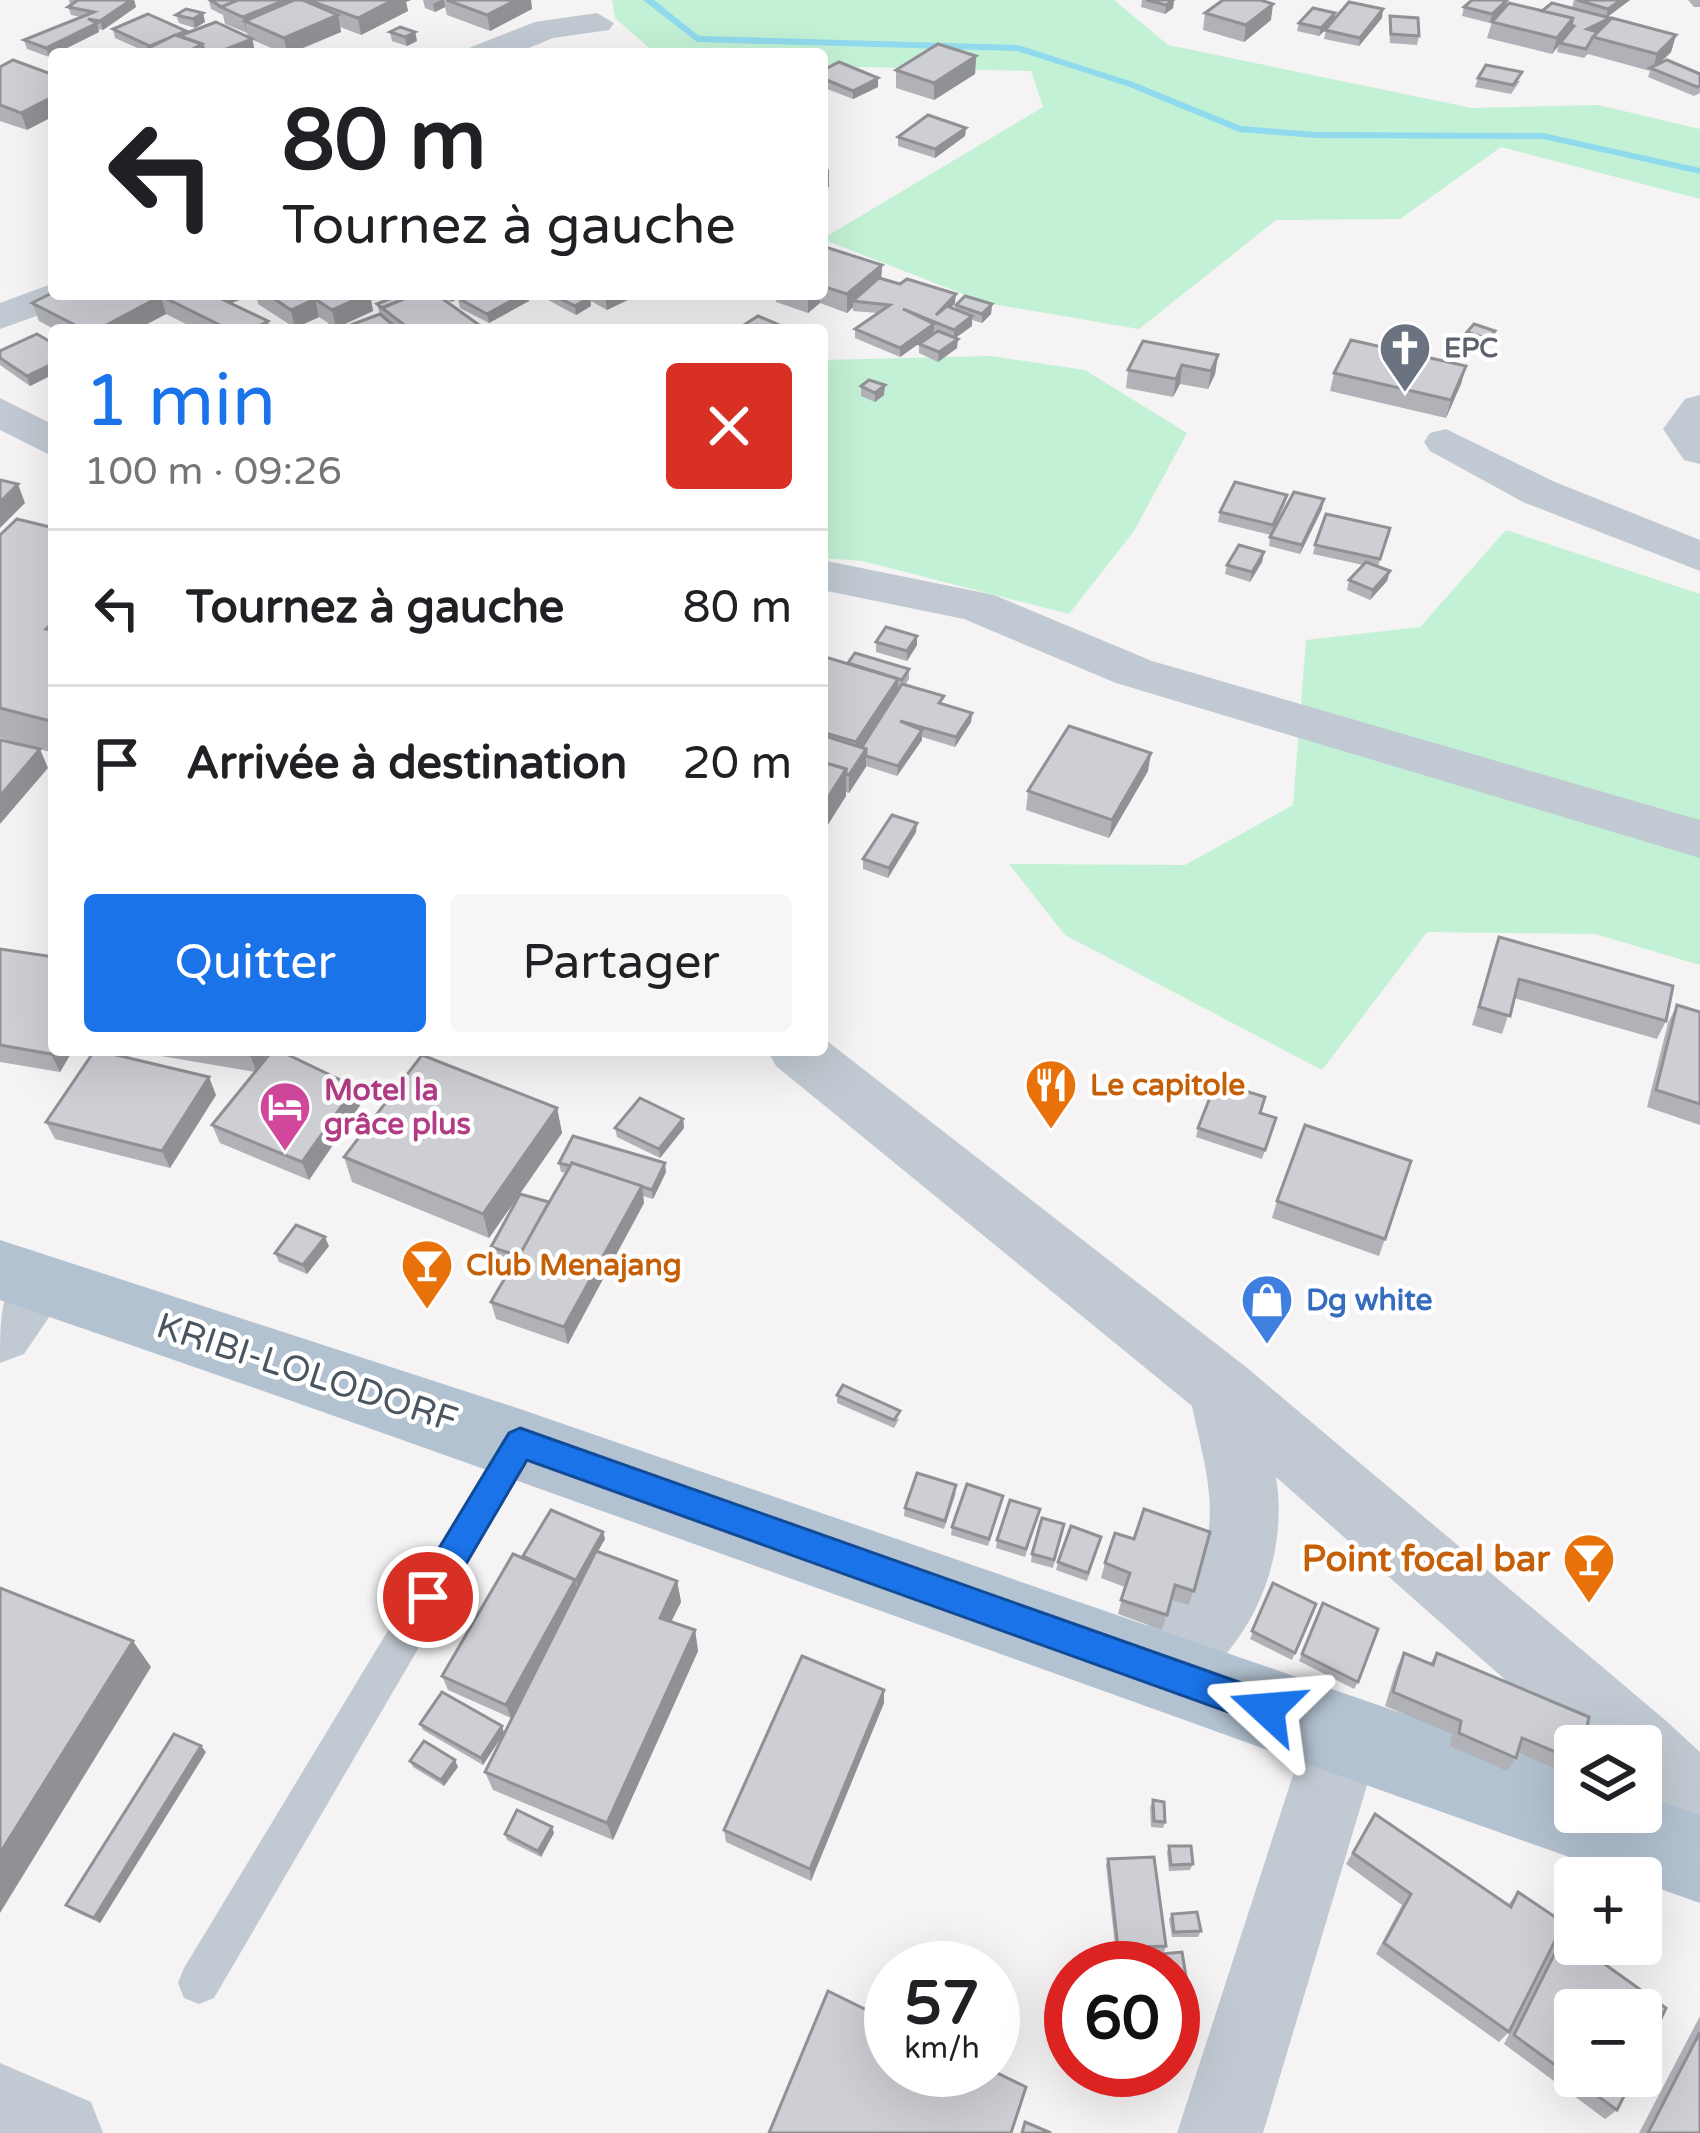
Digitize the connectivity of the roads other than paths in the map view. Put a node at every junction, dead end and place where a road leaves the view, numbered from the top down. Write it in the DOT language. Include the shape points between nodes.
graph roads {
  1 [pos="597,23"];
  2 [pos="498,48"];
  3 [pos="48,298"];
  4 [pos="0,316"];
  5 [pos="1700,408"];
  6 [pos="0,412"];
  7 [pos="48,440"];
  8 [pos="1446,442"];
  9 [pos="1700,451"];
  10 [pos="1700,557"];
  11 [pos="828,576"];
  12 [pos="1700,839"];
  13 [pos="804,1056"];
  14 [pos="12,1296"];
  15 [pos="1222,1388"];
  16 [pos="520,1443"];
  17 [pos="1152,1671"];
  18 [pos="1614,1725"];
  19 [pos="1344,1735"];
  20 [pos="1662,1769"];
  21 [pos="1700,1805"];
  22 [pos="1700,1859"];
  23 [pos="199,1983"];
  24 [pos="0,2105"];
  25 [pos="60,2133"];
  26 [pos="1220,2133"];
  1 -- 2 [label="street" via="547,29"];
  3 -- 4 [label="street"];
  5 -- 9 [label="street" via="1685,429"];
  6 -- 7 [label="street"];
  8 -- 10 [label="street" via="1539,492"];
  11 -- 12 [label="street" via="977,606 1134,672"];
  13 -- 15 [label="street"];
  14 -- 16 [label="main road, KRIBI-LOLODORF"];
  15 -- 17 [label="street" via="1244,1510 1241,1563 1217,1604"];
  15 -- 18 [label="street"];
  16 -- 17 [label="main road, KRIBI-LOLODORF"];
  16 -- 23 [label="lane"];
  17 -- 19 [label="main road, KRIBI-LOLODORF"];
  19 -- 22 [label="main road, KRIBI-LOLODORF"];
  19 -- 26 [label="street"];
  20 -- 21 [label="street"];
  24 -- 25 [label="street"];
}
